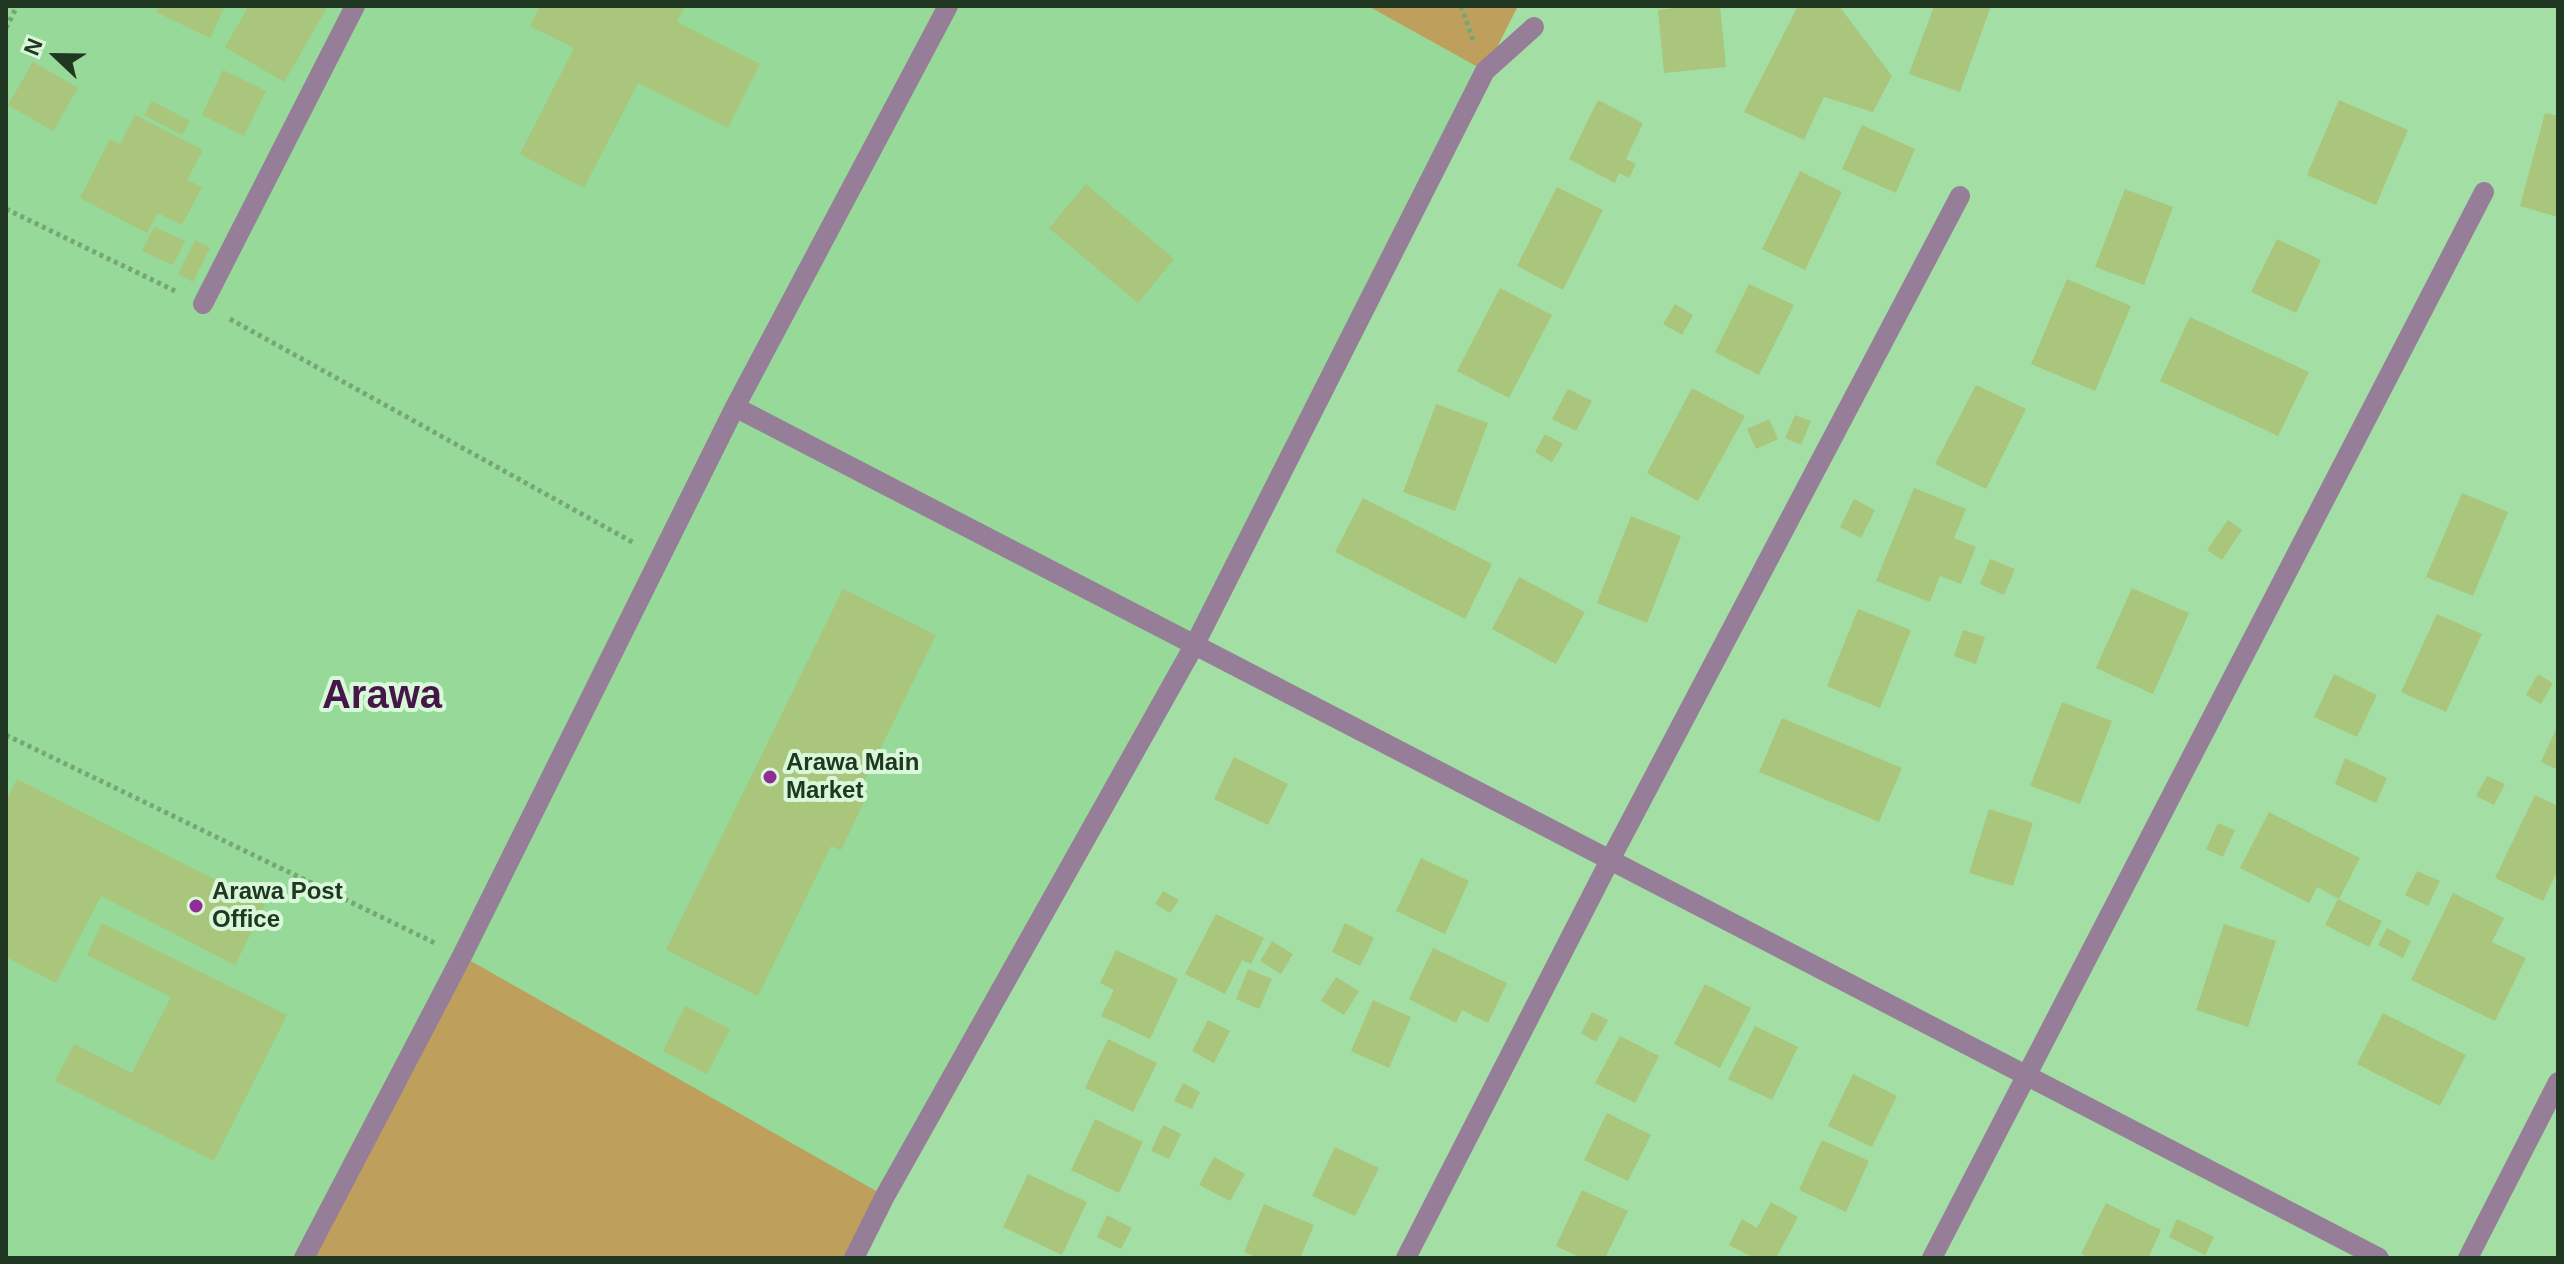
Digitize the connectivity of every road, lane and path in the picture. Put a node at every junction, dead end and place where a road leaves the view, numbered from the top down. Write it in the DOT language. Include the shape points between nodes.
graph roads {
  1 [pos="17,6"];
  2 [pos="355,6"];
  3 [pos="948,6"];
  4 [pos="1534,27"];
  5 [pos="6,28"];
  6 [pos="2484,192"];
  7 [pos="1960,196"];
  8 [pos="6,209"];
  9 [pos="203,304"];
  10 [pos="735,407"];
  11 [pos="659,558"];
  12 [pos="1195,644"];
  13 [pos="6,735"];
  14 [pos="1610,860"];
  15 [pos="462,956"];
  16 [pos="2026,1075"];
  17 [pos="2558,1082"];
  18 [pos="304,1258"];
  19 [pos="854,1258"];
  20 [pos="1406,1258"];
  21 [pos="1932,1258"];
  22 [pos="2379,1258"];
  23 [pos="2468,1258"];
  1 -- 5 [label="path"];
  2 -- 9 [label="street"];
  3 -- 10 [label="street"];
  4 -- 12 [label="street" via="1485,71"];
  6 -- 16 [label="street"];
  7 -- 14 [label="street"];
  8 -- 9 [label="path"];
  9 -- 11 [label="path"];
  10 -- 11 [label="street"];
  10 -- 12 [label="street"];
  11 -- 15 [label="street"];
  12 -- 14 [label="street"];
  12 -- 19 [label="street"];
  13 -- 15 [label="path"];
  14 -- 16 [label="street"];
  14 -- 20 [label="street"];
  15 -- 18 [label="street"];
  16 -- 21 [label="street"];
  16 -- 22 [label="street"];
  17 -- 23 [label="street"];
}
